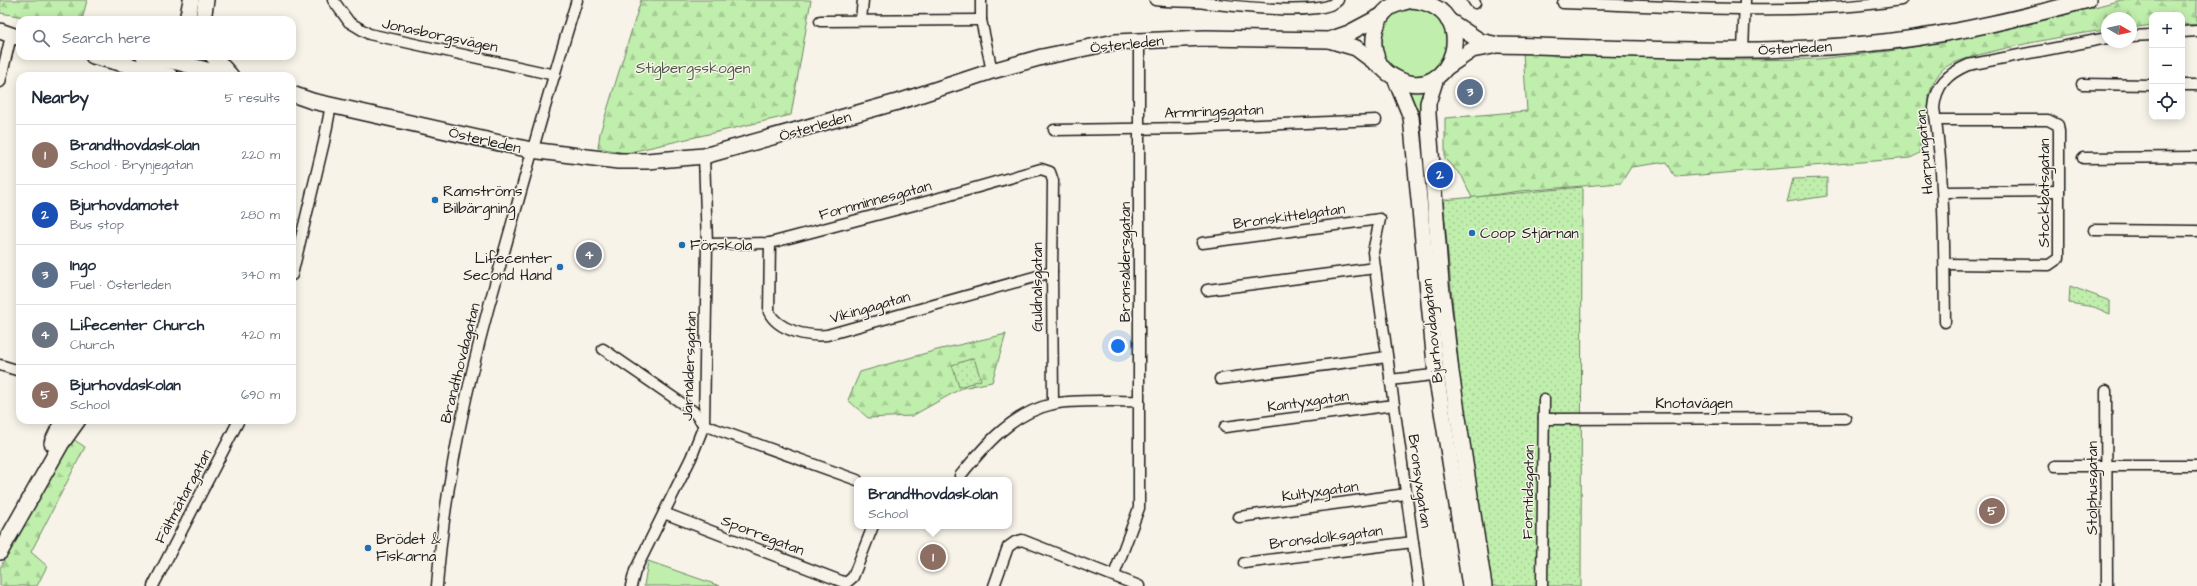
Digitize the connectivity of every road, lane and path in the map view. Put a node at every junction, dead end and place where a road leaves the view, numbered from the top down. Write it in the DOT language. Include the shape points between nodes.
graph roads {
  1 [pos="191,0"];
  2 [pos="206,0"];
  3 [pos="333,0"];
  4 [pos="577,0"];
  5 [pos="863,0"];
  6 [pos="981,0"];
  7 [pos="1155,0"];
  8 [pos="1901,0"];
  9 [pos="2088,0"];
  10 [pos="1335,3"];
  11 [pos="1563,3"];
  12 [pos="1745,4"];
  13 [pos="1388,8"];
  14 [pos="1442,10"];
  15 [pos="188,16"];
  16 [pos="204,16"];
  17 [pos="861,20"];
  18 [pos="981,20"];
  19 [pos="820,21"];
  20 [pos="2197,31"];
  21 [pos="2185,32"];
  22 [pos="2149,34"];
  23 [pos="10,35"];
  24 [pos="2137,35"];
  25 [pos="2101,39"];
  26 [pos="1139,40"];
  27 [pos="1329,40"];
  28 [pos="1498,44"];
  29 [pos="1743,50"];
  30 [pos="108,60"];
  31 [pos="159,60"];
  32 [pos="217,60"];
  33 [pos="177,65"];
  34 [pos="193,66"];
  35 [pos="1380,66"];
  36 [pos="992,71"];
  37 [pos="155,72"];
  38 [pos="214,72"];
  39 [pos="227,72"];
  40 [pos="1440,74"];
  41 [pos="555,75"];
  42 [pos="1395,78"];
  43 [pos="0,82"];
  44 [pos="2082,84"];
  45 [pos="2149,85"];
  46 [pos="2185,85"];
  47 [pos="2197,85"];
  48 [pos="296,97"];
  49 [pos="331,105"];
  50 [pos="1376,120"];
  51 [pos="1936,120"];
  52 [pos="1140,128"];
  53 [pos="1054,130"];
  54 [pos="531,150"];
  55 [pos="704,156"];
  56 [pos="2083,158"];
  57 [pos="2197,158"];
  58 [pos="1048,172"];
  59 [pos="1943,192"];
  60 [pos="2058,192"];
  61 [pos="1380,219"];
  62 [pos="2094,230"];
  63 [pos="2197,231"];
  64 [pos="770,243"];
  65 [pos="1202,243"];
  66 [pos="707,244"];
  67 [pos="296,258"];
  68 [pos="1946,264"];
  69 [pos="1375,268"];
  70 [pos="1052,272"];
  71 [pos="1441,283"];
  72 [pos="1426,284"];
  73 [pos="1207,290"];
  74 [pos="1945,322"];
  75 [pos="603,349"];
  76 [pos="1387,357"];
  77 [pos="0,365"];
  78 [pos="16,370"];
  79 [pos="1451,372"];
  80 [pos="1436,374"];
  81 [pos="1220,379"];
  82 [pos="1390,380"];
  83 [pos="2106,391"];
  84 [pos="1544,399"];
  85 [pos="1139,401"];
  86 [pos="1053,404"];
  87 [pos="1394,405"];
  88 [pos="1845,418"];
  89 [pos="1544,419"];
  90 [pos="61,424"];
  91 [pos="75,424"];
  92 [pos="237,424"];
  93 [pos="704,425"];
  94 [pos="1225,427"];
  95 [pos="2055,466"];
  96 [pos="2106,466"];
  97 [pos="2197,466"];
  98 [pos="960,476"];
  99 [pos="854,479"];
  100 [pos="1406,494"];
  101 [pos="664,513"];
  102 [pos="1239,517"];
  103 [pos="872,529"];
  104 [pos="0,534"];
  105 [pos="1413,542"];
  106 [pos="0,552"];
  107 [pos="1244,563"];
  108 [pos="1114,575"];
  109 [pos="153,586"];
  110 [pos="437,586"];
  111 [pos="631,586"];
  112 [pos="994,586"];
  113 [pos="1139,586"];
  114 [pos="1419,586"];
  115 [pos="1470,586"];
  116 [pos="1484,586"];
  117 [pos="1542,586"];
  118 [pos="2107,586"];
  1 -- 15 [label="main road"];
  2 -- 16 [label="main road"];
  3 -- 41 [label="street, Jonasborgsvägen" via="349,22 369,34"];
  4 -- 41 [label="street, Brandthovdagatan"];
  5 -- 17 [label="street"];
  6 -- 18 [label="street"];
  7 -- 10 [label="street" via="1259,9 1321,8"];
  8 -- 12 [label="street" via="1827,7"];
  9 -- 29 [label="main road, Österleden" via="2016,19 1894,41"];
  11 -- 12 [label="street"];
  12 -- 29 [label="street"];
  13 -- 14 [label="main road" via="1412,0 1422,1"];
  13 -- 27 [label="main road, Österleden" via="1349,33"];
  13 -- 35 [label="main road" via="1374,36"];
  14 -- 28 [label="main road, Österleden" via="1480,41"];
  14 -- 40 [label="main road" via="1455,40 1450,60"];
  17 -- 18 [label="street"];
  17 -- 19 [label="street"];
  18 -- 36 [label="street"];
  20 -- 21 [label="street"];
  22 -- 24 [label="street"];
  23 -- 43 [label="street"];
  25 -- 51 [label="street, Harpungatan" via="1960,68 1940,84 1935,96"];
  26 -- 27 [label="main road, Österleden"];
  26 -- 36 [label="main road, Österleden" via="1115,42 1042,57"];
  26 -- 52 [label="street, Bronsåldersgatan"];
  27 -- 35 [label="main road, Österleden" via="1356,48"];
  28 -- 29 [label="main road, Österleden"];
  28 -- 40 [label="main road, Österleden" via="1472,50"];
  30 -- 37 [label="main road"];
  31 -- 33 [label="main road"];
  32 -- 39 [label="main road"];
  33 -- 34 [label="main road"];
  34 -- 38 [label="main road"];
  35 -- 42 [label="main road"];
  36 -- 55 [label="main road, Österleden" via="901,101"];
  40 -- 42 [label="main road" via="1418,84"];
  40 -- 71 [label="main road, Bjurhovdagatan" via="1428,103 1428,114"];
  41 -- 54 [label="street, Brandthovdagatan"];
  42 -- 72 [label="main road, Bjurhovdagatan" via="1411,117"];
  44 -- 45 [label="street"];
  46 -- 47 [label="street"];
  48 -- 49 [label="main road, Österleden"];
  49 -- 54 [label="main road, Österleden"];
  49 -- 67 [label="street"];
  50 -- 52 [label="street, Armringsgatan"];
  51 -- 59 [label="street, Harpungatan"];
  51 -- 60 [label="street, Stockbåtsgatan" via="2048,120 2058,125"];
  52 -- 53 [label="street, Armringsgatan"];
  52 -- 85 [label="street, Bronsåldersgatan"];
  54 -- 55 [label="main road, Österleden" via="618,161"];
  54 -- 110 [label="street, Brandthovdagatan" via="461,418 441,533"];
  55 -- 66 [label="street, Järnåldersgatan"];
  56 -- 57 [label="street"];
  58 -- 64 [label="street, Fornminnesgatan" via="1041,169 929,202"];
  58 -- 70 [label="street, Guldnålsgatan" via="1053,181"];
  59 -- 60 [label="street"];
  59 -- 68 [label="street, Harpungatan"];
  60 -- 68 [label="street, Stockbåtsgatan" via="2059,258 2054,263 2028,266"];
  61 -- 65 [label="street, Bronskittelgatan"];
  61 -- 69 [label="street, Bronsyxgatan" via="1373,252"];
  62 -- 63 [label="street"];
  64 -- 66 [label="street, Fornminnesgatan"];
  64 -- 70 [label="street, Vikingagatan" via="769,312 772,319 810,335 828,335"];
  66 -- 93 [label="street, Järnåldersgatan"];
  68 -- 74 [label="street, Harpungatan"];
  69 -- 73 [label="street"];
  69 -- 76 [label="street, Bronsyxgatan"];
  70 -- 86 [label="street, Guldnålsgatan"];
  71 -- 72 [label="main road"];
  71 -- 79 [label="main road, Bjurhovdagatan"];
  72 -- 80 [label="main road, Bjurhovdagatan"];
  75 -- 93 [label="street" via="693,411"];
  76 -- 81 [label="street"];
  76 -- 82 [label="street, Bronsyxgatan"];
  77 -- 78 [label="street"];
  79 -- 80 [label="street"];
  79 -- 116 [label="main road, Bjurhovdagatan"];
  80 -- 82 [label="street"];
  80 -- 115 [label="main road, Bjurhovdagatan"];
  82 -- 87 [label="street, Bronsyxgatan"];
  83 -- 96 [label="street, Stolphusgatan"];
  84 -- 89 [label="street, Forntidsgatan"];
  85 -- 86 [label="street"];
  85 -- 108 [label="street, Bronsåldersgatan" via="1139,508"];
  86 -- 98 [label="street" via="1017,419 1002,430 982,448"];
  87 -- 94 [label="street, Kantyxgatan"];
  87 -- 100 [label="street, Bronsyxgatan"];
  88 -- 89 [label="street, Knotavägen"];
  89 -- 117 [label="street, Forntidsgatan"];
  90 -- 104 [label="main road"];
  91 -- 106 [label="main road" via="61,444"];
  92 -- 109 [label="street, Fältmätargatan"];
  93 -- 99 [label="street"];
  93 -- 101 [label="street, Järnåldersgatan"];
  95 -- 96 [label="street"];
  96 -- 97 [label="street"];
  96 -- 118 [label="street, Stolphusgatan"];
  100 -- 102 [label="street, Kultyxgatan"];
  100 -- 105 [label="street, Bronsyxgatan"];
  101 -- 103 [label="street, Sporregatan" via="846,583 853,578"];
  101 -- 111 [label="street, Järnåldersgatan" via="641,559"];
  105 -- 107 [label="street, Bronsdolksgatan"];
  105 -- 114 [label="street, Bronsyxgatan"];
  108 -- 112 [label="street" via="1022,540 1008,547"];
  108 -- 113 [label="street"];
}
